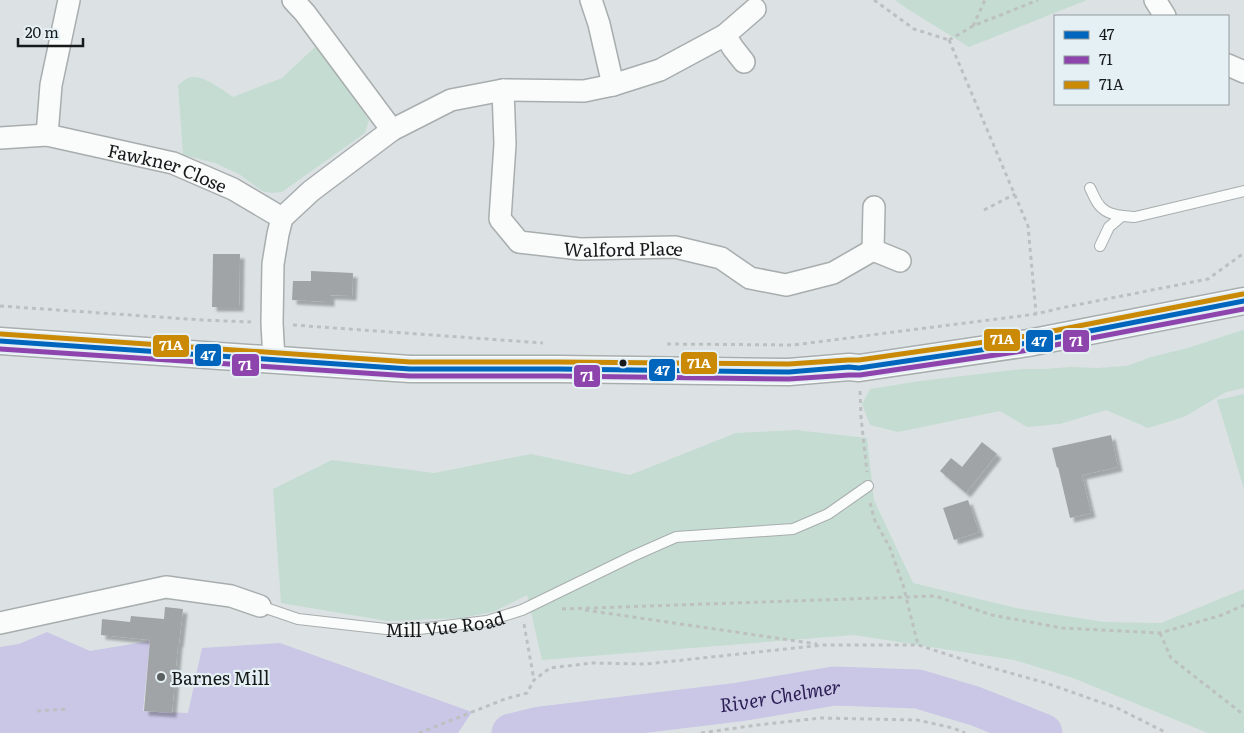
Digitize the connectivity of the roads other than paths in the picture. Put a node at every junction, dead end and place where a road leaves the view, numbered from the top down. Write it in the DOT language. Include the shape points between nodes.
graph roads {
  1 [pos="69,0"];
  2 [pos="592,0"];
  3 [pos="1155,0"];
  4 [pos="300,4"];
  5 [pos="755,9"];
  6 [pos="1164,15"];
  7 [pos="725,35"];
  8 [pos="744,62"];
  9 [pos="1229,65"];
  10 [pos="1244,72"];
  11 [pos="613,85"];
  12 [pos="503,90"];
  13 [pos="392,130"];
  14 [pos="46,135"];
  15 [pos="0,138"];
  16 [pos="1090,188"];
  17 [pos="1244,191"];
  18 [pos="874,207"];
  19 [pos="1122,216"];
  20 [pos="282,218"];
  21 [pos="1100,246"];
  22 [pos="873,250"];
  23 [pos="900,261"];
  24 [pos="1244,301"];
  25 [pos="0,341"];
  26 [pos="274,360"];
  27 [pos="868,486"];
  28 [pos="260,606"];
  29 [pos="0,623"];
  1 -- 14 [label="street" via="51,85"];
  2 -- 11 [label="street"];
  3 -- 6 [label="street"];
  4 -- 13 [label="street"];
  5 -- 7 [label="street"];
  7 -- 8 [label="street"];
  7 -- 11 [label="street" via="660,70"];
  9 -- 10 [label="street"];
  11 -- 12 [label="street" via="584,90"];
  12 -- 13 [label="street" via="451,100"];
  12 -- 22 [label="street, Walford Place" via="506,144 500,219 519,242 580,249 675,247 721,258 750,278 786,284 833,273"];
  13 -- 20 [label="street" via="311,191"];
  14 -- 15 [label="street, Fawkner Close"];
  14 -- 20 [label="street, Fawkner Close" via="173,163 234,189"];
  16 -- 19 [label="lane" via="1099,206 1106,212"];
  17 -- 19 [label="lane" via="1135,217"];
  18 -- 22 [label="street"];
  19 -- 21 [label="lane" via="1110,227"];
  20 -- 26 [label="street" via="273,264"];
  22 -- 23 [label="street"];
  24 -- 26 [label="street" via="1028,343 859,368 789,372 410,369"];
  25 -- 26 [label="street"];
  27 -- 28 [label="lane, Mill Vue Road" via="828,514 793,529 676,537 522,610 487,621 419,629 386,629 298,619"];
  28 -- 29 [label="street, Mill Vue Road" via="231,596 166,587"];
}
